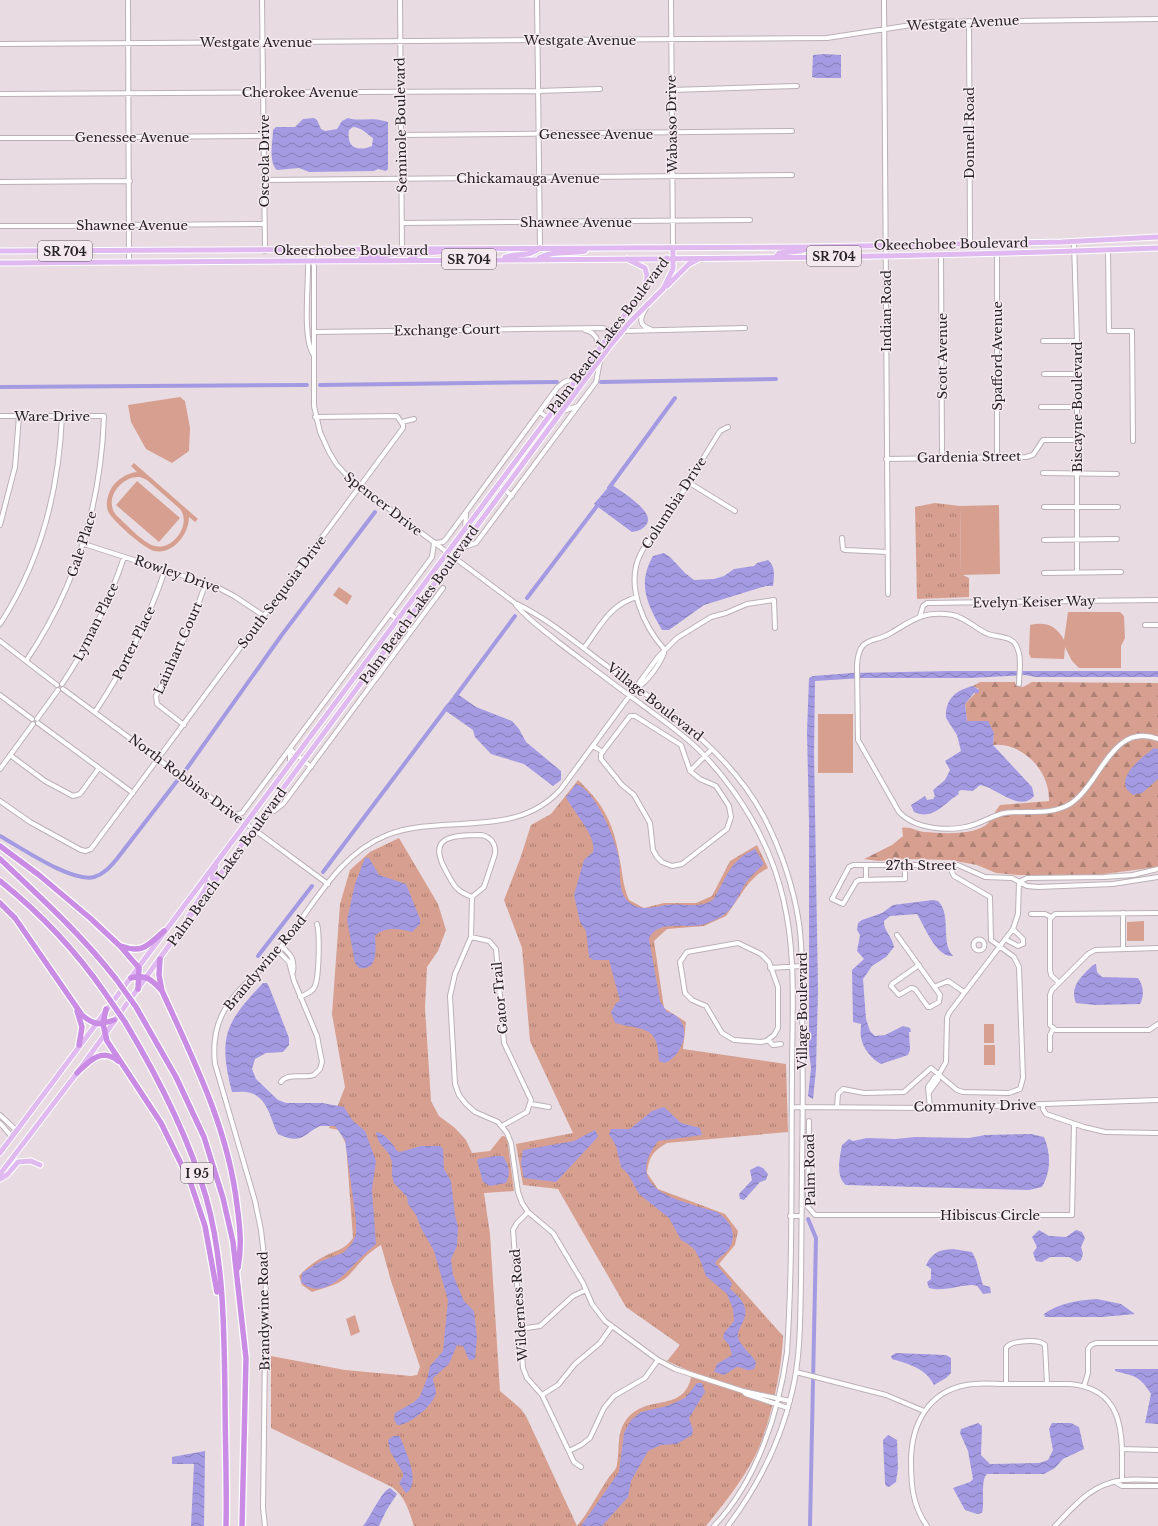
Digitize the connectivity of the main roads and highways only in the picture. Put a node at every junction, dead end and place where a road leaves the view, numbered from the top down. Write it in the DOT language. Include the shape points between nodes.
graph roads {
  1 [pos="1158,237"];
  2 [pos="540,248"];
  3 [pos="594,248"];
  4 [pos="809,248"];
  5 [pos="1158,248"];
  6 [pos="402,249"];
  7 [pos="458,249"];
  8 [pos="673,249"];
  9 [pos="0,251"];
  10 [pos="776,257"];
  11 [pos="624,258"];
  12 [pos="667,258"];
  13 [pos="673,258"];
  14 [pos="701,258"];
  15 [pos="500,259"];
  16 [pos="538,259"];
  17 [pos="352,260"];
  18 [pos="409,260"];
  19 [pos="0,263"];
  20 [pos="645,285"];
  21 [pos="663,289"];
  22 [pos="611,330"];
  23 [pos="610,346"];
  24 [pos="0,846"];
  25 [pos="0,859"];
  26 [pos="218,861"];
  27 [pos="204,879"];
  28 [pos="0,881"];
  29 [pos="215,882"];
  30 [pos="0,903"];
  31 [pos="186,923"];
  32 [pos="164,931"];
  33 [pos="120,946"];
  34 [pos="160,959"];
  35 [pos="139,968"];
  36 [pos="139,976"];
  37 [pos="147,977"];
  38 [pos="132,978"];
  39 [pos="138,989"];
  40 [pos="162,991"];
  41 [pos="75,1007"];
  42 [pos="106,1009"];
  43 [pos="114,1020"];
  44 [pos="94,1024"];
  45 [pos="103,1024"];
  46 [pos="104,1034"];
  47 [pos="79,1045"];
  48 [pos="124,1067"];
  49 [pos="77,1073"];
  50 [pos="0,1153"];
  51 [pos="40,1165"];
  52 [pos="0,1174"];
  53 [pos="0,1179"];
  54 [pos="237,1274"];
  55 [pos="224,1338"];
  56 [pos="226,1526"];
  57 [pos="242,1526"];
  1 -- 4 [label="main road, Okeechobee Boulevard / SR 704" via="1074,242"];
  2 -- 3 [label="main road, Okeechobee Boulevard / SR 704"];
  2 -- 7 [label="main road, Okeechobee Boulevard / SR 704"];
  2 -- 15 [label="main road" via="533,254 514,254"];
  3 -- 8 [label="main road, Okeechobee Boulevard / SR 704"];
  3 -- 16 [label="main road" via="575,253 548,253"];
  4 -- 8 [label="main road, Okeechobee Boulevard / SR 704"];
  4 -- 10 [label="main road" via="779,253"];
  5 -- 10 [label="main road, Okeechobee Boulevard / SR 704" via="997,254"];
  6 -- 7 [label="main road, Okeechobee Boulevard / SR 704"];
  6 -- 9 [label="main road, Okeechobee Boulevard / SR 704"];
  6 -- 17 [label="main road" via="395,255 370,255"];
  7 -- 18 [label="main road" via="435,254 418,254"];
  8 -- 12 [label="main road, Palm Beach Lakes Boulevard"];
  8 -- 13 [label="main road, Palm Beach Lakes Boulevard"];
  10 -- 14 [label="main road, Okeechobee Boulevard / SR 704"];
  11 -- 12 [label="main road, Okeechobee Boulevard / SR 704"];
  11 -- 16 [label="main road, Okeechobee Boulevard / SR 704"];
  11 -- 20 [label="main road" via="645,268"];
  12 -- 13 [label="main road, Okeechobee Boulevard / SR 704"];
  12 -- 20 [label="main road, Palm Beach Lakes Boulevard"];
  13 -- 14 [label="main road, Okeechobee Boulevard / SR 704"];
  13 -- 21 [label="main road, Palm Beach Lakes Boulevard" via="672,273"];
  14 -- 21 [label="main road" via="689,264"];
  15 -- 16 [label="main road, Okeechobee Boulevard / SR 704"];
  15 -- 18 [label="main road, Okeechobee Boulevard / SR 704"];
  17 -- 18 [label="main road, Okeechobee Boulevard / SR 704"];
  17 -- 19 [label="main road, Okeechobee Boulevard / SR 704"];
  20 -- 22 [label="main road, Palm Beach Lakes Boulevard"];
  21 -- 23 [label="main road, Palm Beach Lakes Boulevard"];
  22 -- 23 [label="main road"];
  22 -- 26 [label="main road, Palm Beach Lakes Boulevard"];
  23 -- 29 [label="main road, Palm Beach Lakes Boulevard"];
  24 -- 33 [label="highway" via="74,904"];
  25 -- 54 [label="highway, I 95, bridge" via="51,906 98,956 136,1007 170,1064 204,1137 223,1198"];
  26 -- 27 [label="main road, Palm Beach Lakes Boulevard"];
  26 -- 29 [label="main road" via="212,878"];
  27 -- 31 [label="main road" via="208,883 206,888"];
  27 -- 32 [label="main road, Palm Beach Lakes Boulevard"];
  28 -- 55 [label="highway, I 95, bridge" via="59,936 90,971 151,1066 174,1113 206,1198 218,1260"];
  29 -- 31 [label="main road, Palm Beach Lakes Boulevard"];
  30 -- 41 [label="highway" via="15,918"];
  31 -- 34 [label="main road, Palm Beach Lakes Boulevard"];
  32 -- 33 [label="highway" via="141,950"];
  32 -- 35 [label="main road, Palm Beach Lakes Boulevard"];
  33 -- 35 [label="highway"];
  34 -- 37 [label="main road, Palm Beach Lakes Boulevard"];
  34 -- 40 [label="highway"];
  35 -- 36 [label="highway"];
  35 -- 38 [label="main road, Palm Beach Lakes Boulevard"];
  36 -- 37 [label="highway"];
  36 -- 38 [label="highway"];
  36 -- 39 [label="highway"];
  37 -- 39 [label="main road, Palm Beach Lakes Boulevard"];
  37 -- 40 [label="highway"];
  38 -- 42 [label="main road, Palm Beach Lakes Boulevard"];
  39 -- 43 [label="main road, Palm Beach Lakes Boulevard"];
  40 -- 54 [label="highway" via="211,1102 229,1156 234,1176 241,1239"];
  41 -- 44 [label="highway"];
  41 -- 47 [label="highway" via="82,1028"];
  42 -- 44 [label="main road, Palm Beach Lakes Boulevard"];
  42 -- 45 [label="highway"];
  43 -- 45 [label="highway"];
  43 -- 46 [label="main road, Palm Beach Lakes Boulevard"];
  44 -- 45 [label="highway"];
  44 -- 47 [label="main road, Palm Beach Lakes Boulevard"];
  45 -- 46 [label="highway"];
  46 -- 48 [label="highway"];
  46 -- 49 [label="main road, Palm Beach Lakes Boulevard"];
  47 -- 50 [label="main road, Palm Beach Lakes Boulevard"];
  48 -- 49 [label="highway" via="111,1056 102,1054 90,1060"];
  48 -- 55 [label="highway" via="162,1123 191,1184 205,1226"];
  49 -- 52 [label="main road, Palm Beach Lakes Boulevard"];
  51 -- 53 [label="main road" via="31,1161 18,1162"];
  54 -- 57 [label="highway, I 95" via="246,1358"];
  55 -- 56 [label="highway, I 95"];
}
